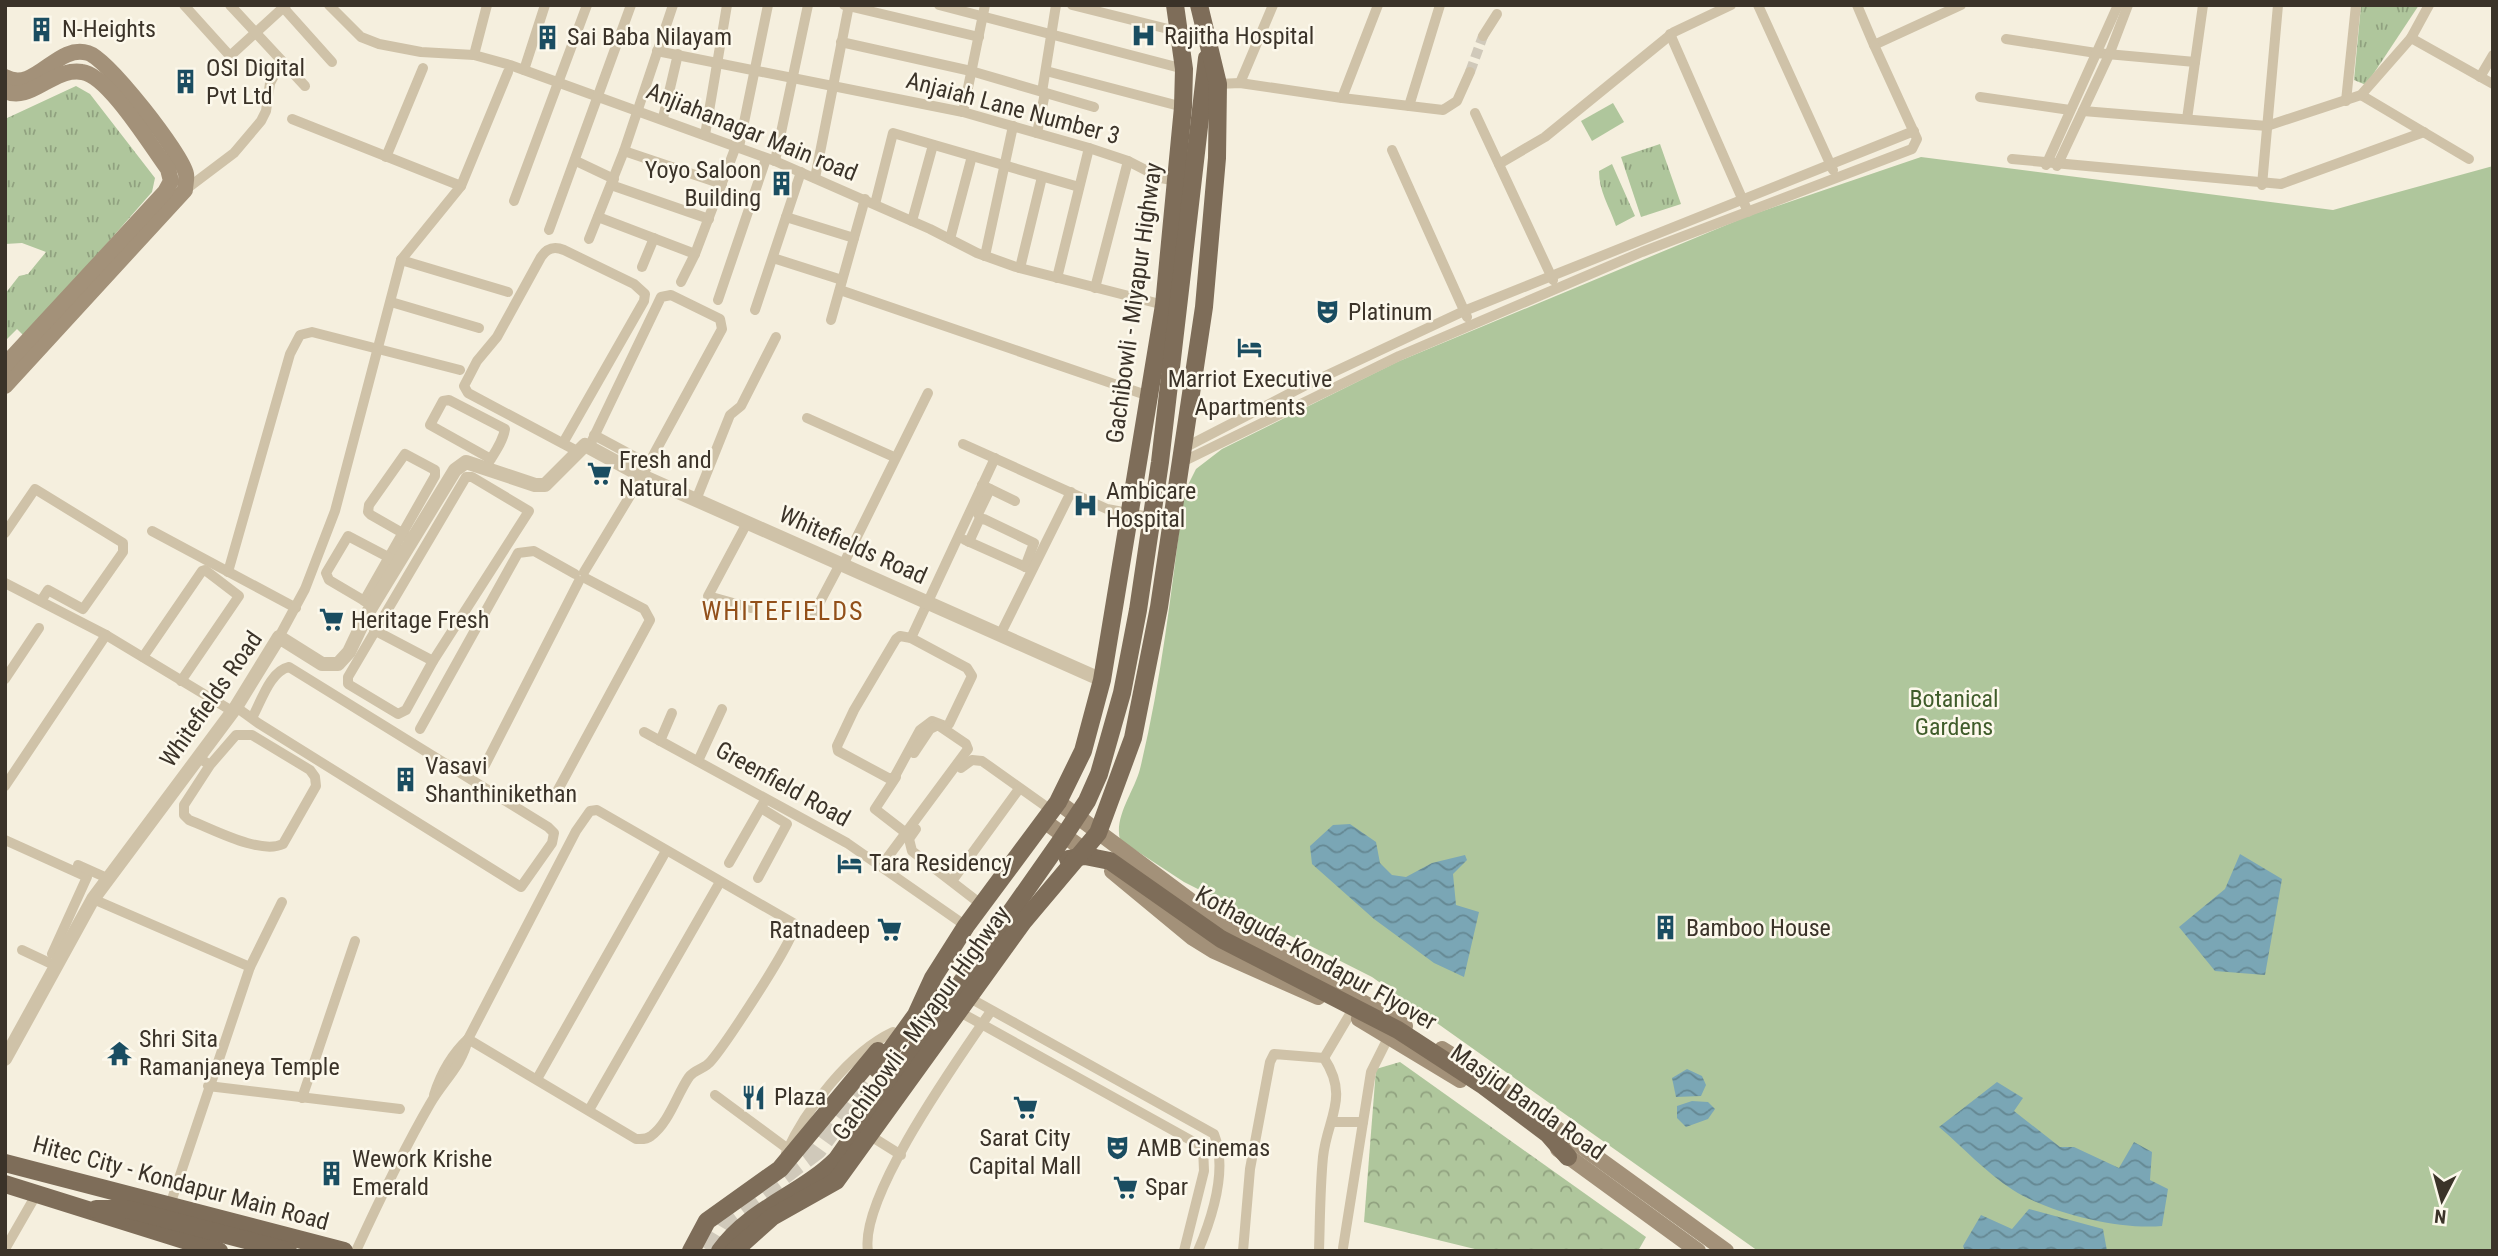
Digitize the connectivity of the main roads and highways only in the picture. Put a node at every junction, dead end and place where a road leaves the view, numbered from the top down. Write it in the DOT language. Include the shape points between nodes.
graph roads {
  1 [pos="1175,5"];
  2 [pos="1199,5"];
  3 [pos="5,77"];
  4 [pos="1211,85"];
  5 [pos="5,91"];
  6 [pos="73,302"];
  7 [pos="5,365"];
  8 [pos="5,386"];
  9 [pos="1051,811"];
  10 [pos="1098,833"];
  11 [pos="1083,848"];
  12 [pos="978,956"];
  13 [pos="916,1015"];
  14 [pos="877,1069"];
  15 [pos="1568,1157"];
  16 [pos="5,1163"];
  17 [pos="5,1184"];
  18 [pos="78,1209"];
  19 [pos="202,1249"];
  20 [pos="288,1251"];
  21 [pos="344,1251"];
  22 [pos="691,1251"];
  23 [pos="720,1251"];
  24 [pos="734,1251"];
  25 [pos="1698,1251"];
  26 [pos="1726,1251"];
  1 -- 9 [label="main road, Gachibowli - Miyapur Highway" via="1184,69 1183,107 1164,304 1102,680 1083,751"];
  2 -- 4 [label="main road, Gachibowli - Miyapur Highway"];
  3 -- 6 [label="main road" via="25,80 67,54 87,52 107,64 174,150 186,175 185,190"];
  4 -- 10 [label="main road, Gachibowli - Miyapur Highway" via="1217,158 1204,307 1133,738"];
  4 -- 12 [label="main road, Kothaguda-Kondapur Flyover" via="1160,462 1122,693 1087,801"];
  5 -- 6 [label="main road" via="13,95 67,71 85,72 103,83 168,169 171,181 165,192"];
  6 -- 7 [label="main road"];
  6 -- 8 [label="main road"];
  9 -- 10 [label="main road, Masjid Banda Road"];
  9 -- 11 [label="main road, Masjid Banda Road"];
  9 -- 13 [label="main road, Gachibowli - Miyapur Highway" via="966,926"];
  10 -- 11 [label="main road, Gachibowli - Miyapur Highway"];
  10 -- 26 [label="main road, Masjid Banda Road" via="1219,922 1388,1015 1476,1070"];
  11 -- 15 [label="main road, Masjid Banda Road" via="1214,951 1389,1036 1474,1089"];
  11 -- 24 [label="main road, Gachibowli - Miyapur Highway" via="836,1181 772,1217"];
  12 -- 15 [label="main road, Kothaguda-Kondapur Flyover" via="1059,864 1085,856 1110,861 1221,939 1446,1059 1548,1134"];
  12 -- 23 [label="main road, Kothaguda-Kondapur Flyover" via="837,1159 802,1188 746,1222"];
  13 -- 14 [label="main road, Gachibowli - Miyapur Highway"];
  13 -- 22 [label="main road" via="904,1017 780,1169 707,1221"];
  15 -- 25 [label="main road, Masjid Banda Road"];
  16 -- 21 [label="main road, Hitec City - Kondapur Main Road"];
  17 -- 18 [label="main road, Hitec City - Kondapur Main Road"];
  18 -- 19 [label="main road, Hitec City - Kondapur Main Road"];
  18 -- 20 [label="main road" via="127,1209"];
}
